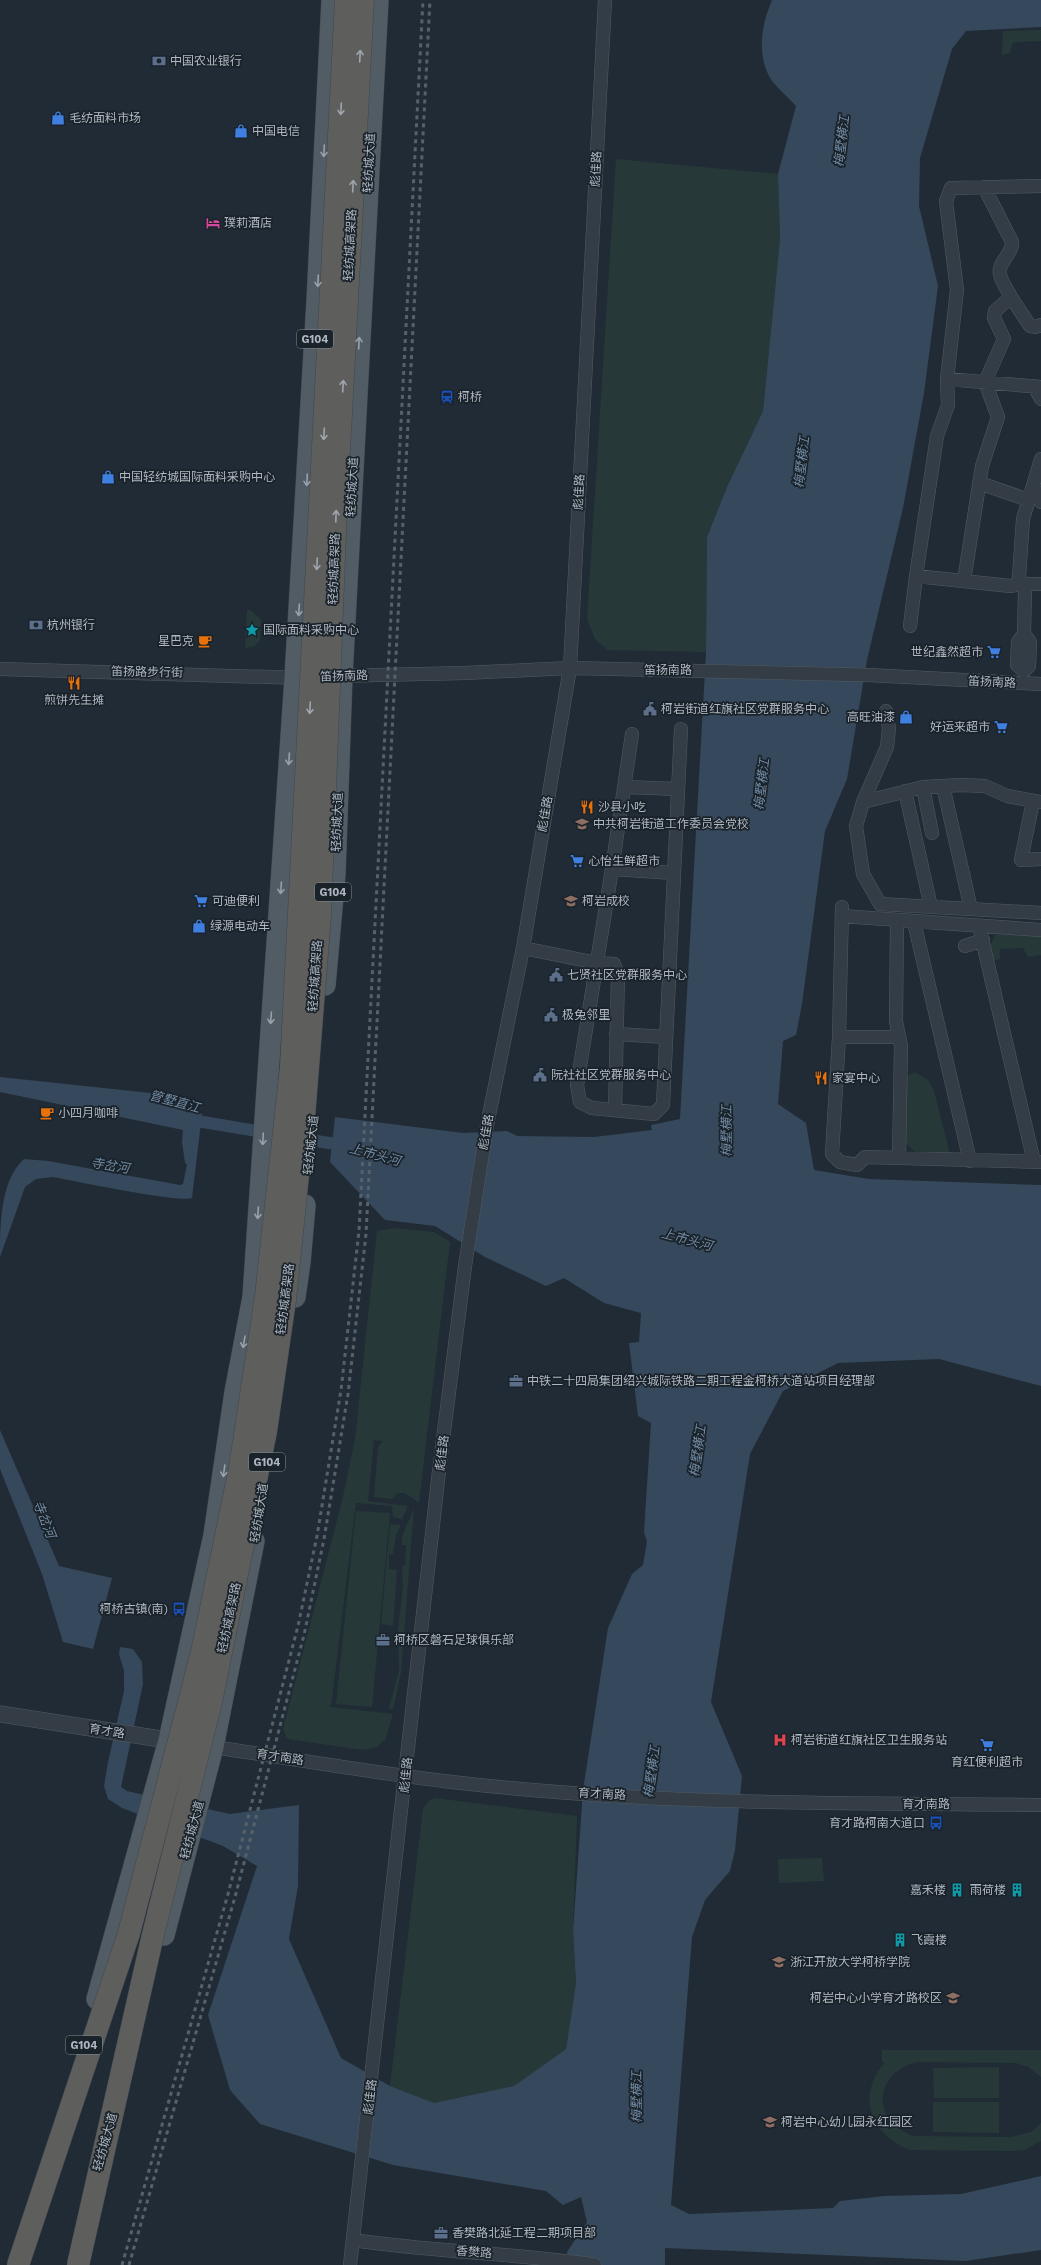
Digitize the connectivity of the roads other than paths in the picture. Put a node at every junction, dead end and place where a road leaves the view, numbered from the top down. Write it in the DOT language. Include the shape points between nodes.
graph roads {
  1 [pos="332,0"];
  2 [pos="346,0"];
  3 [pos="363,0"];
  4 [pos="378,0"];
  5 [pos="606,0"];
  6 [pos="1041,186"];
  7 [pos="984,188"];
  8 [pos="1011,297"];
  9 [pos="1041,324"];
  10 [pos="948,379"];
  11 [pos="985,382"];
  12 [pos="1038,386"];
  13 [pos="1041,400"];
  14 [pos="1041,459"];
  15 [pos="979,483"];
  16 [pos="1035,501"];
  17 [pos="916,576"];
  18 [pos="964,581"];
  19 [pos="1022,584"];
  20 [pos="1041,584"];
  21 [pos="910,626"];
  22 [pos="570,668"];
  23 [pos="0,669"];
  24 [pos="342,676"];
  25 [pos="1024,677"];
  26 [pos="295,678"];
  27 [pos="1041,684"];
  28 [pos="886,711"];
  29 [pos="681,729"];
  30 [pos="632,734"];
  31 [pos="943,786"];
  32 [pos="624,787"];
  33 [pos="923,787"];
  34 [pos="678,789"];
  35 [pos="905,791"];
  36 [pos="1037,801"];
  37 [pos="863,802"];
  38 [pos="932,833"];
  39 [pos="1041,860"];
  40 [pos="612,869"];
  41 [pos="674,873"];
  42 [pos="931,907"];
  43 [pos="971,909"];
  44 [pos="1041,913"];
  45 [pos="898,921"];
  46 [pos="914,922"];
  47 [pos="979,926"];
  48 [pos="1041,930"];
  49 [pos="983,940"];
  50 [pos="965,946"];
  51 [pos="523,948"];
  52 [pos="597,963"];
  53 [pos="616,1034"];
  54 [pos="666,1036"];
  55 [pos="839,1037"];
  56 [pos="899,1037"];
  57 [pos="615,1110"];
  58 [pos="900,1158"];
  59 [pos="970,1161"];
  60 [pos="1037,1162"];
  61 [pos="0,1714"];
  62 [pos="169,1740"];
  63 [pos="213,1747"];
  64 [pos="406,1776"];
  65 [pos="1041,1804"];
  66 [pos="353,2240"];
  67 [pos="18,2265"];
  68 [pos="27,2265"];
  69 [pos="70,2265"];
  70 [pos="78,2265"];
  71 [pos="350,2265"];
  72 [pos="595,2265"];
  1 -- 26 [label="main road, G104, one-way"];
  2 -- 67 [label="highway, 轻纺城高架路, one-way, bridge" via="291,1068 267,1288 240,1468 202,1652 128,1933"];
  70 -- 3 [label="highway, 轻纺城高架路, one-way, bridge" via="152,1939 209,1709 237,1579 266,1431 285,1300 304,1117 320,915 336,507"];
  24 -- 4 [label="main road, 轻纺城大道 / G104, one-way"];
  5 -- 22 [label="street, 彪佳路"];
  6 -- 7 [label="street"];
  7 -- 8 [label="street" via="1012,242 1012,249 999,274"];
  7 -- 10 [label="street" via="951,188 946,201 957,290"];
  8 -- 9 [label="street" via="1030,326"];
  8 -- 11 [label="street" via="995,311 994,318 1004,339"];
  10 -- 11 [label="street"];
  10 -- 17 [label="street" via="948,405 937,436"];
  11 -- 12 [label="street"];
  11 -- 15 [label="street" via="998,417"];
  12 -- 13 [label="street"];
  14 -- 16 [label="street" via="1033,486"];
  15 -- 16 [label="street"];
  15 -- 18 [label="street"];
  16 -- 19 [label="street" via="1023,519 1019,577"];
  17 -- 18 [label="street"];
  17 -- 21 [label="street"];
  18 -- 19 [label="street" via="1010,586"];
  19 -- 20 [label="street"];
  19 -- 25 [label="street" via="1025,590 1024,634 1030,642 1029,666"];
  22 -- 24 [label="street, 笛扬南路"];
  22 -- 25 [label="street, 笛扬南路"];
  22 -- 51 [label="street, 彪佳路"];
  23 -- 26 [label="street, 笛扬路步行街"];
  24 -- 26 [label="street, 笛扬南路"];
  24 -- 63 [label="main road, 轻纺城大道 / G104" via="335,874 300,1262 252,1556"];
  25 -- 27 [label="street, 笛扬南路"];
  26 -- 62 [label="main road, G104, one-way" via="253,1296 235,1392 214,1535"];
  28 -- 37 [label="street" via="889,728 887,747"];
  29 -- 34 [label="street"];
  30 -- 32 [label="street"];
  31 -- 33 [label="street"];
  31 -- 36 [label="street" via="985,786 1007,796"];
  31 -- 43 [label="street"];
  32 -- 34 [label="street"];
  32 -- 40 [label="street"];
  33 -- 35 [label="street"];
  33 -- 38 [label="street"];
  34 -- 41 [label="street"];
  35 -- 37 [label="street"];
  35 -- 42 [label="street"];
  36 -- 39 [label="street" via="1021,860"];
  37 -- 42 [label="street" via="856,826 863,874 880,904"];
  40 -- 41 [label="street"];
  40 -- 52 [label="street"];
  41 -- 54 [label="street"];
  42 -- 43 [label="street"];
  43 -- 44 [label="street"];
  45 -- 46 [label="street"];
  45 -- 55 [label="street" via="842,911"];
  45 -- 56 [label="street" via="896,1021"];
  46 -- 47 [label="street"];
  46 -- 59 [label="street"];
  47 -- 48 [label="street"];
  47 -- 49 [label="street"];
  49 -- 50 [label="street"];
  49 -- 60 [label="street"];
  51 -- 52 [label="street"];
  51 -- 64 [label="street, 彪佳路" via="487,1125 465,1266 440,1463"];
  52 -- 53 [label="street" via="614,964 618,974"];
  52 -- 57 [label="street" via="577,1085 580,1102 592,1108"];
  53 -- 54 [label="street"];
  53 -- 57 [label="street"];
  54 -- 57 [label="street" via="663,1105 654,1114"];
  55 -- 56 [label="street"];
  55 -- 58 [label="street" via="832,1154 840,1162 857,1165 865,1157"];
  56 -- 58 [label="street"];
  58 -- 59 [label="street"];
  59 -- 60 [label="street"];
  61 -- 62 [label="street, 育才路"];
  62 -- 63 [label="street, 育才路"];
  62 -- 68 [label="main road, G104"];
  63 -- 64 [label="street, 育才南路"];
  63 -- 69 [label="main road, 轻纺城大道 / G104" via="190,1838"];
  64 -- 65 [label="street, 育才南路" via="559,1792 759,1802"];
  64 -- 66 [label="street, 彪佳路"];
  66 -- 71 [label="street, 彪佳路"];
  66 -- 72 [label="street, 香樊路"];
}
